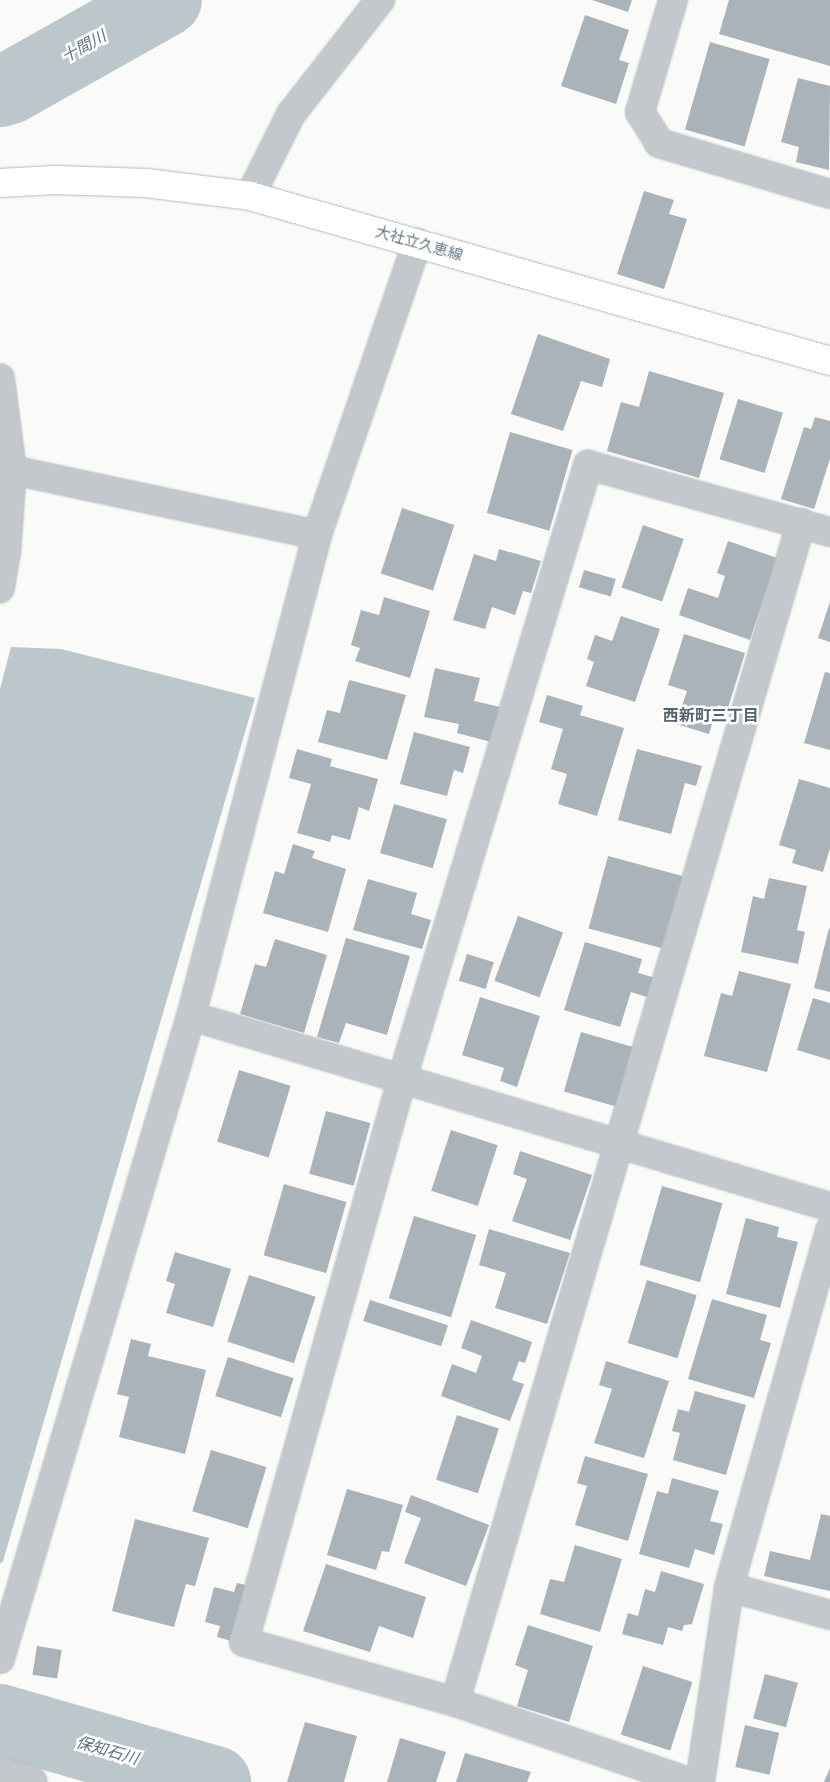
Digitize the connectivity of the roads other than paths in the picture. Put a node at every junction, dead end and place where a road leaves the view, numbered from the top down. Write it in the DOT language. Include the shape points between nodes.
graph roads {
  1 [pos="380,0"];
  2 [pos="673,0"];
  3 [pos="0,183"];
  4 [pos="830,194"];
  5 [pos="250,196"];
  6 [pos="417,243"];
  7 [pos="830,361"];
  8 [pos="0,378"];
  9 [pos="6,469"];
  10 [pos="801,524"];
  11 [pos="830,532"];
  12 [pos="317,535"];
  13 [pos="0,588"];
  14 [pos="191,1016"];
  15 [pos="402,1078"];
  16 [pos="619,1143"];
  17 [pos="830,1208"];
  18 [pos="830,1230"];
  19 [pos="729,1587"];
  20 [pos="830,1615"];
  21 [pos="0,1659"];
  22 [pos="455,1702"];
  23 [pos="0,1772"];
  24 [pos="32,1782"];
  25 [pos="689,1782"];
  26 [pos="700,1782"];
  1 -- 5 [label="street" via="291,114"];
  2 -- 4 [label="street" via="640,112 659,143"];
  3 -- 5 [label="main road, 大社立久恵線" via="55,180 146,183"];
  5 -- 6 [label="main road, 大社立久恵線"];
  6 -- 7 [label="main road, 大社立久恵線"];
  6 -- 12 [label="street"];
  8 -- 9 [label="street"];
  9 -- 12 [label="street"];
  9 -- 13 [label="street" via="6,552"];
  10 -- 11 [label="street"];
  10 -- 15 [label="street" via="588,465"];
  10 -- 16 [label="street"];
  12 -- 14 [label="street"];
  14 -- 15 [label="street"];
  14 -- 21 [label="street"];
  15 -- 16 [label="street"];
  15 -- 22 [label="street" via="244,1642"];
  16 -- 17 [label="street"];
  16 -- 22 [label="street"];
  18 -- 19 [label="street"];
  19 -- 20 [label="street"];
  19 -- 26 [label="street"];
  22 -- 25 [label="street"];
  23 -- 24 [label="street"];
}
